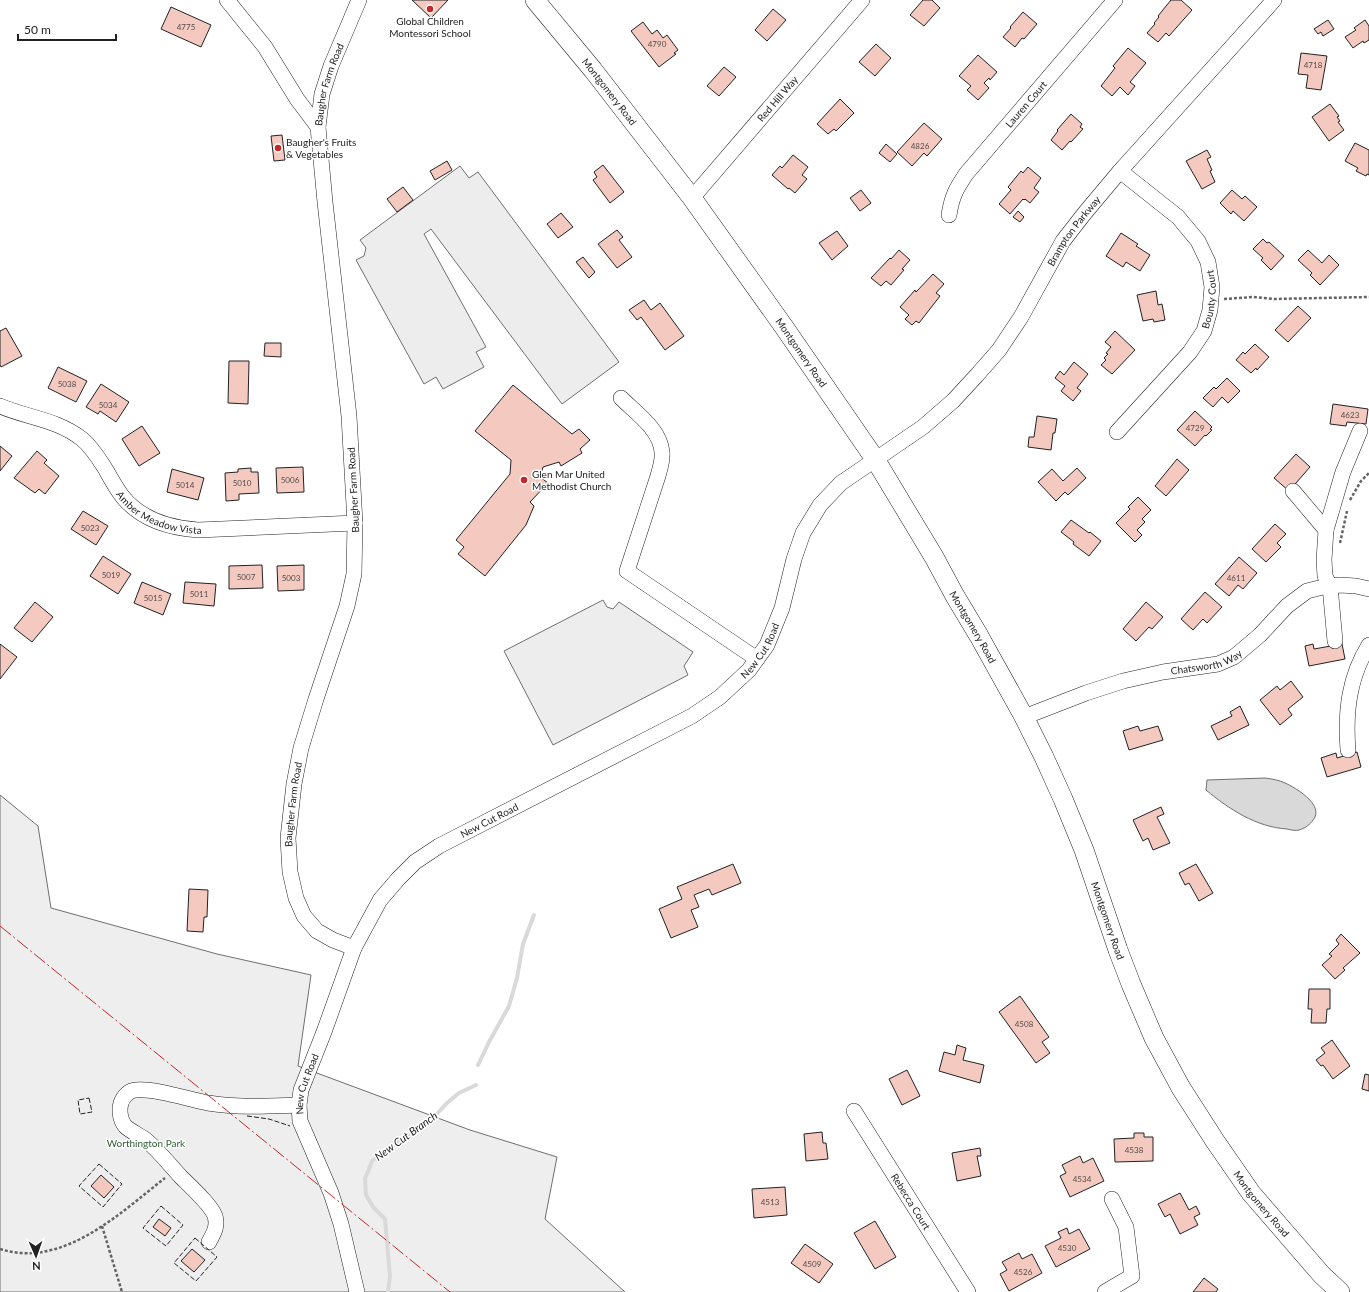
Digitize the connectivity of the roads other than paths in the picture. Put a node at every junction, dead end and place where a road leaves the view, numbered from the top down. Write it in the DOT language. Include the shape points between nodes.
graph roads {
  1 [pos="227,0"];
  2 [pos="359,0"];
  3 [pos="535,0"];
  4 [pos="862,0"];
  5 [pos="1116,0"];
  6 [pos="1274,0"];
  7 [pos="318,127"];
  8 [pos="1120,171"];
  9 [pos="692,198"];
  10 [pos="949,214"];
  11 [pos="621,398"];
  12 [pos="0,406"];
  13 [pos="1360,431"];
  14 [pos="1118,432"];
  15 [pos="875,459"];
  16 [pos="1293,491"];
  17 [pos="355,523"];
  18 [pos="1326,530"];
  19 [pos="1330,586"];
  20 [pos="1369,589"];
  21 [pos="1335,641"];
  22 [pos="1369,644"];
  23 [pos="757,659"];
  24 [pos="1024,717"];
  25 [pos="1348,750"];
  26 [pos="354,948"];
  27 [pos="299,1105"];
  28 [pos="854,1111"];
  29 [pos="1112,1199"];
  30 [pos="209,1242"];
  31 [pos="357,1292"];
  32 [pos="968,1292"];
  33 [pos="1105,1292"];
  34 [pos="1340,1292"];
  1 -- 7 [label="street" via="265,47 297,99"];
  2 -- 7 [label="street, Baugher Farm Road" via="322,94"];
  3 -- 9 [label="main road, Montgomery Road"];
  4 -- 9 [label="street, Red Hill Way"];
  5 -- 10 [label="street, Lauren Court" via="966,174 957,187"];
  6 -- 8 [label="street, Brampton Parkway"];
  7 -- 17 [label="street, Baugher Farm Road" via="349,416"];
  8 -- 14 [label="street, Bounty Court" via="1178,217 1198,240 1208,262 1212,300 1204,331 1190,352"];
  8 -- 15 [label="street, Brampton Parkway" via="1063,241 1021,317 999,350 977,376 923,427"];
  9 -- 15 [label="main road, Montgomery Road"];
  11 -- 23 [label="street" via="654,430 662,451 658,476 627,572"];
  12 -- 17 [label="street, Amber Meadow Vista" via="59,425 84,440 122,496 135,509 164,525 198,530"];
  13 -- 18 [label="street" via="1343,472"];
  15 -- 23 [label="street, New Cut Road" via="841,483 820,505 804,533 794,559 782,608 767,645"];
  15 -- 24 [label="main road, Montgomery Road" via="934,557"];
  16 -- 18 [label="street"];
  17 -- 26 [label="street, Baugher Farm Road" via="354,574 348,606 302,748 294,784 288,838 296,898 304,916 317,931"];
  18 -- 19 [label="street" via="1325,576"];
  19 -- 20 [label="street, Chatsworth Way"];
  19 -- 21 [label="street"];
  19 -- 24 [label="street, Chatsworth Way" via="1307,591 1287,606 1246,648 1224,662 1123,681"];
  22 -- 25 [label="street" via="1357,668 1348,701"];
  23 -- 26 [label="street, New Cut Road" via="720,697 692,716 439,846 415,862 380,900"];
  24 -- 34 [label="main road, Montgomery Road" via="1084,850 1134,991 1154,1038 1181,1088 1251,1193 1283,1232"];
  26 -- 27 [label="street, New Cut Road" via="300,1090"];
  27 -- 30 [label="street" via="245,1106 208,1103 135,1090 126,1094 120,1108 121,1118 126,1126 165,1158 215,1216 216,1230"];
  27 -- 31 [label="street, New Cut Road" via="300,1121 331,1193 341,1224"];
  28 -- 32 [label="street, Rebecca Court"];
  29 -- 33 [label="street" via="1126,1227 1132,1276"];
}
